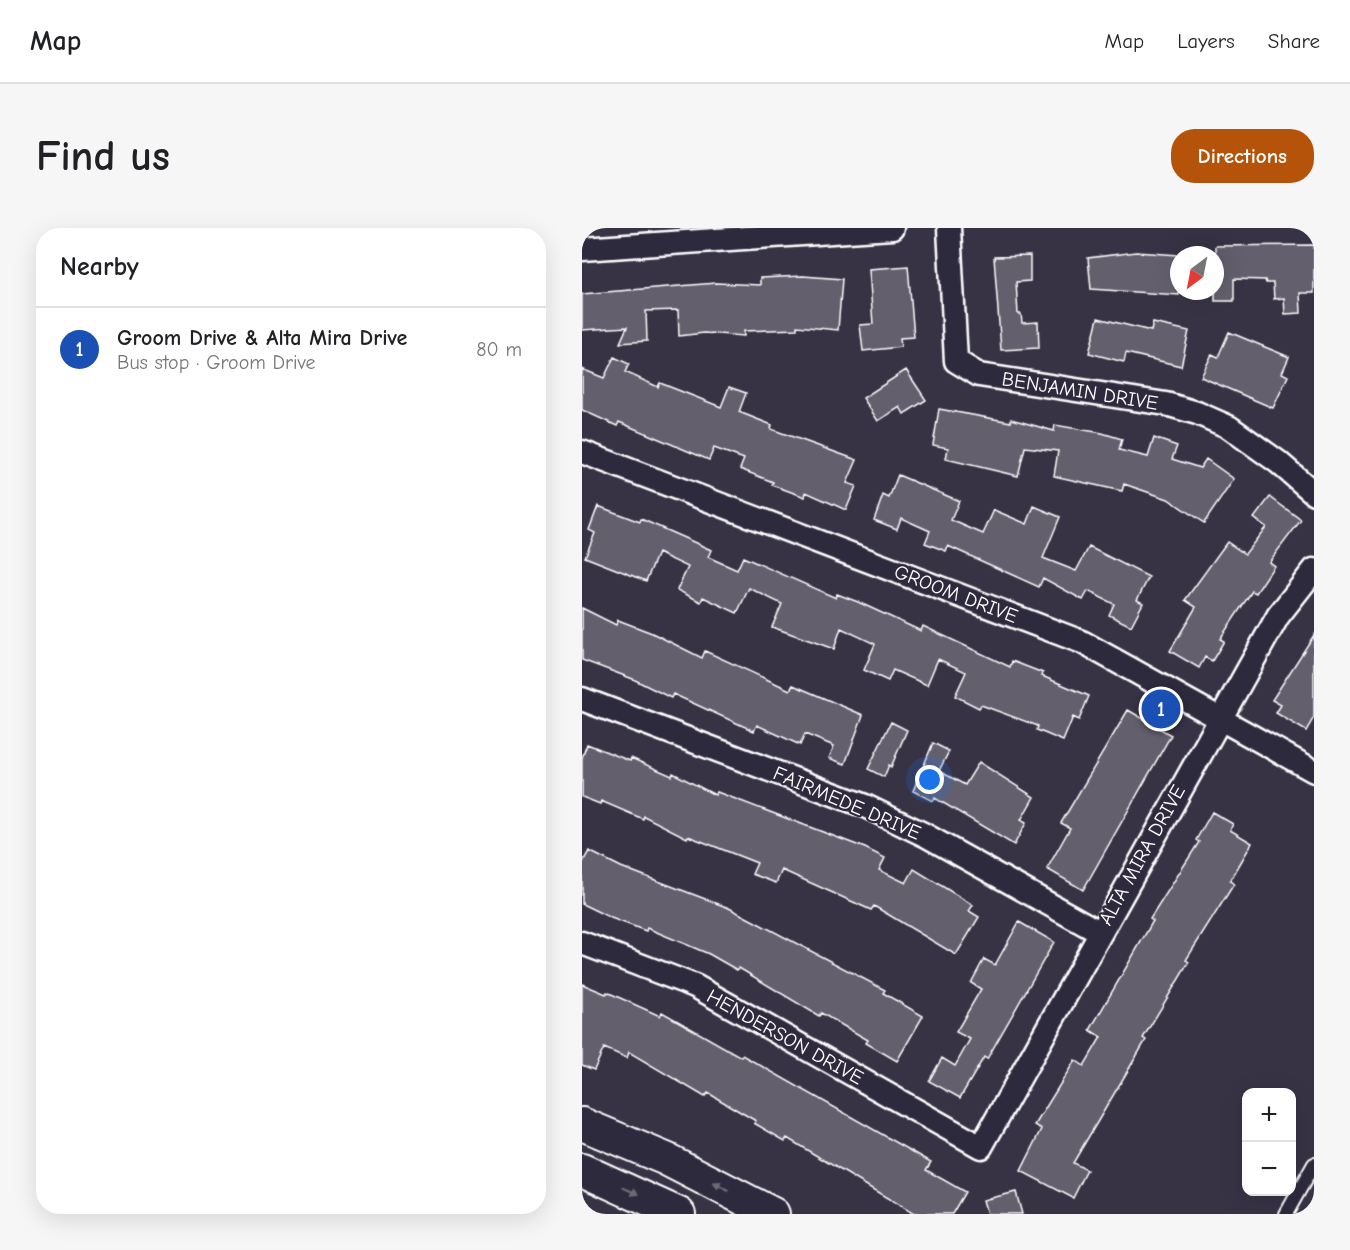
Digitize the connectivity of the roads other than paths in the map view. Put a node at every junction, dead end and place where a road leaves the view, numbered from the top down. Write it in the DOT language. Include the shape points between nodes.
graph roads {
  1 [pos="892,228"];
  2 [pos="949,228"];
  3 [pos="582,249"];
  4 [pos="582,452"];
  5 [pos="1314,493"];
  6 [pos="1314,570"];
  7 [pos="582,699"];
  8 [pos="1220,718"];
  9 [pos="1314,771"];
  10 [pos="1099,932"];
  11 [pos="582,943"];
  12 [pos="582,1124"];
  13 [pos="981,1147"];
  14 [pos="1314,1164"];
  15 [pos="582,1170"];
  16 [pos="674,1213"];
  17 [pos="773,1214"];
  18 [pos="1286,1214"];
  1 -- 3 [label="street"];
  2 -- 5 [label="street, BENJAMIN DRIVE" via="956,361 979,375 1166,404 1197,413 1229,426"];
  4 -- 8 [label="street, GROOM DRIVE" via="1082,642"];
  6 -- 8 [label="street, ALTA MIRA DRIVE" via="1278,616"];
  7 -- 10 [label="street, FAIRMEDE DRIVE" via="865,806"];
  8 -- 9 [label="street, GROOM DRIVE"];
  8 -- 10 [label="street, ALTA MIRA DRIVE"];
  10 -- 13 [label="street, ALTA MIRA DRIVE"];
  11 -- 13 [label="street, HENDERSON DRIVE" via="695,987"];
  17 -- 12 [label="main road, one-way" via="666,1159"];
  14 -- 18 [label="lane"];
  15 -- 16 [label="main road, one-way"];
}
